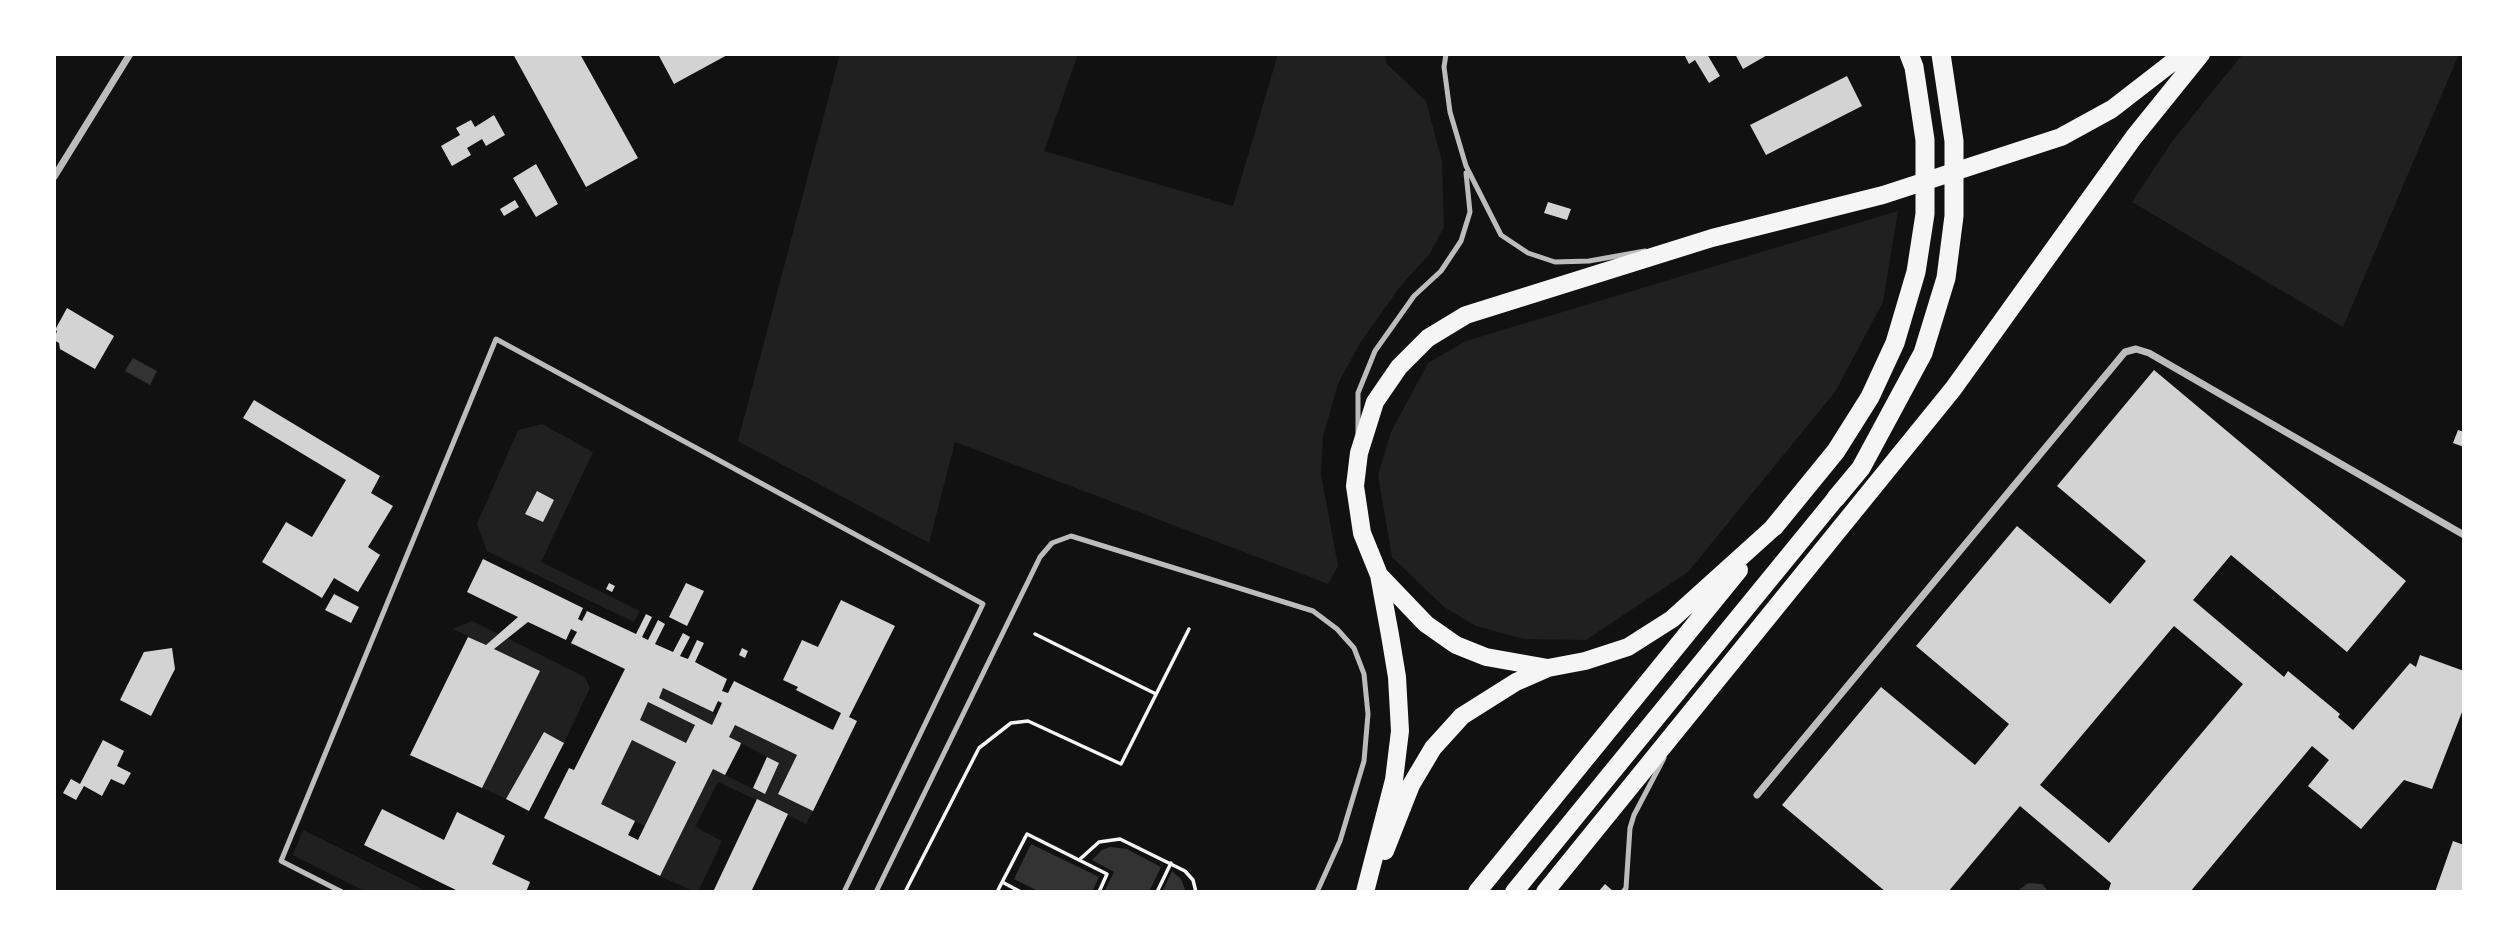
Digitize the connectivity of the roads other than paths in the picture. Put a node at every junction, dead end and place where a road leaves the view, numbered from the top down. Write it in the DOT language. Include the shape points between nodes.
graph roads {
  1 [pos="130,54"];
  2 [pos="1446,54"];
  3 [pos="1909,54"];
  4 [pos="1941,54"];
  5 [pos="2173,54"];
  6 [pos="2183,54"];
  7 [pos="2201,54"];
  8 [pos="2157,75"];
  9 [pos="1466,166"];
  10 [pos="54,177"];
  11 [pos="1712,238"];
  12 [pos="1359,453"];
  13 [pos="1836,498"];
  14 [pos="1774,527"];
  15 [pos="2464,535"];
  16 [pos="1379,575"];
  17 [pos="1548,668"];
  18 [pos="1689,714"];
  19 [pos="1757,795"];
  20 [pos="342,892"];
  21 [pos="844,892"];
  22 [pos="876,892"];
  23 [pos="1317,892"];
  24 [pos="1367,892"];
  25 [pos="1477,892"];
  26 [pos="1514,892"];
  27 [pos="1545,892"];
  28 [pos="1623,892"];
  1 -- 10 [label="street"];
  2 -- 9 [label="lane" via="1450,112"];
  3 -- 14 [label="highway" via="1925,140 1925,214 1916,272 1895,343 1870,397 1836,451"];
  4 -- 13 [label="highway" via="1954,141 1954,216 1946,278 1923,353 1861,468"];
  5 -- 8 [label="highway"];
  6 -- 8 [label="highway"];
  7 -- 18 [label="highway" via="2134,137 1953,389"];
  8 -- 11 [label="highway" via="2092,120 2028,149 1883,195"];
  9 -- 11 [label="lane" via="1501,234 1528,253 1555,262 1590,261"];
  9 -- 12 [label="lane" via="1469,212 1461,241 1441,271 1394,322 1375,351 1358,393"];
  11 -- 12 [label="highway" via="1466,315 1428,338 1399,367 1375,402"];
  12 -- 16 [label="highway" via="1355,486 1362,533"];
  13 -- 26 [label="highway"];
  14 -- 17 [label="highway" via="1672,619 1628,647"];
  14 -- 25 [label="highway"];
  15 -- 19 [label="street" via="2149,353 2125,352"];
  16 -- 17 [label="highway" via="1426,624 1456,645 1496,659"];
  16 -- 24 [label="highway" via="1397,677 1400,731 1394,780"];
  17 -- 24 [label="highway" via="1462,716 1433,748 1411,785"];
  18 -- 27 [label="highway"];
  18 -- 28 [label="lane" via="1639,802 1630,828"];
  20 -- 21 [label="lane" via="281,861 496,339 983,604"];
  22 -- 23 [label="lane" via="1040,557 1052,543 1071,536 1313,611 1354,648 1364,674 1368,714 1364,761 1340,841"];
}
